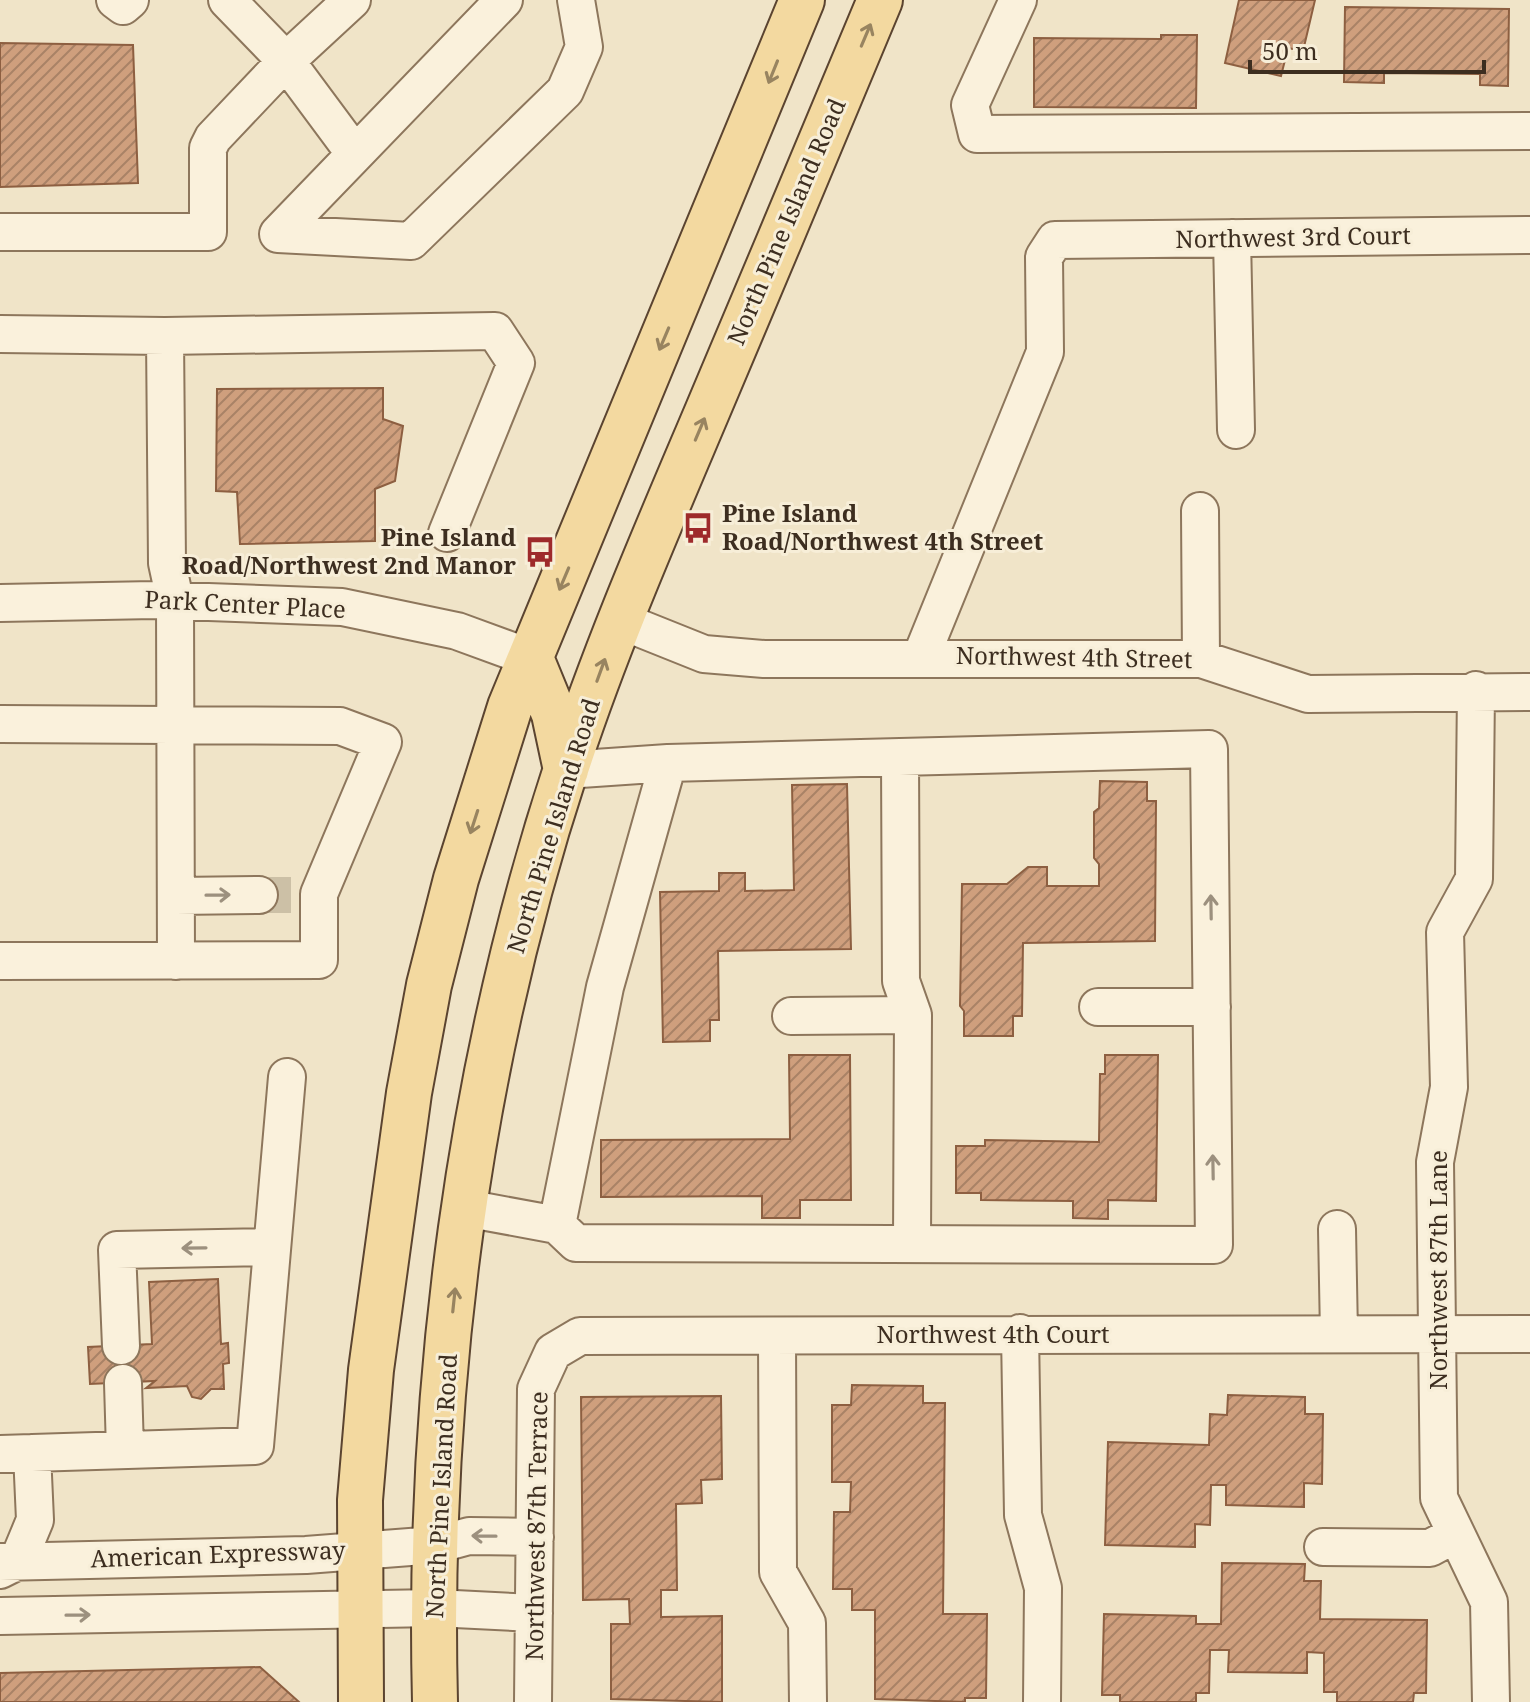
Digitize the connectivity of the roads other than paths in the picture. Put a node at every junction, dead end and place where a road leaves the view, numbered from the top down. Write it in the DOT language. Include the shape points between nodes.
graph roads {
  1 [pos="115,0"];
  2 [pos="130,0"];
  3 [pos="352,0"];
  4 [pos="504,0"];
  5 [pos="576,0"];
  6 [pos="802,0"];
  7 [pos="880,0"];
  8 [pos="1018,0"];
  9 [pos="237,3"];
  10 [pos="286,61"];
  11 [pos="1530,131"];
  12 [pos="355,154"];
  13 [pos="0,232"];
  14 [pos="1530,235"];
  15 [pos="1232,238"];
  16 [pos="704,240"];
  17 [pos="0,334"];
  18 [pos="165,336"];
  19 [pos="1236,430"];
  20 [pos="1200,511"];
  21 [pos="447,533"];
  22 [pos="175,600"];
  23 [pos="0,603"];
  24 [pos="619,620"];
  25 [pos="921,657"];
  26 [pos="531,658"];
  27 [pos="1201,659"];
  28 [pos="1476,690"];
  29 [pos="1530,692"];
  30 [pos="0,724"];
  31 [pos="176,725"];
  32 [pos="900,757"];
  33 [pos="668,763"];
  34 [pos="566,770"];
  35 [pos="290,895"];
  36 [pos="176,896"];
  37 [pos="0,961"];
  38 [pos="176,961"];
  39 [pos="1098,1007"];
  40 [pos="1212,1007"];
  41 [pos="913,1015"];
  42 [pos="791,1016"];
  43 [pos="287,1077"];
  44 [pos="465,1208"];
  45 [pos="557,1225"];
  46 [pos="1337,1229"];
  47 [pos="912,1244"];
  48 [pos="272,1247"];
  49 [pos="1020,1333"];
  50 [pos="1339,1334"];
  51 [pos="1439,1334"];
  52 [pos="1530,1334"];
  53 [pos="777,1337"];
  54 [pos="121,1346"];
  55 [pos="553,1352"];
  56 [pos="123,1383"];
  57 [pos="125,1450"];
  58 [pos="16,1454"];
  59 [pos="1456,1534"];
  60 [pos="535,1537"];
  61 [pos="436,1545"];
  62 [pos="1323,1547"];
  63 [pos="360,1550"];
  64 [pos="6,1564"];
  65 [pos="435,1608"];
  66 [pos="360,1609"];
  67 [pos="534,1613"];
  68 [pos="0,1616"];
  69 [pos="361,1702"];
  70 [pos="435,1702"];
  71 [pos="533,1702"];
  72 [pos="808,1702"];
  73 [pos="1042,1702"];
  74 [pos="1491,1702"];
  1 -- 2 [label="street" via="123,6"];
  3 -- 10 [label="street"];
  4 -- 12 [label="street"];
  5 -- 12 [label="street" via="584,47 565,91 411,241 278,234"];
  6 -- 16 [label="main road, one-way"];
  24 -- 7 [label="main road, North Pine Island Road, one-way"];
  8 -- 11 [label="street" via="970,105 977,134"];
  9 -- 10 [label="street"];
  10 -- 12 [label="street"];
  10 -- 13 [label="street" via="208,148 208,232"];
  14 -- 15 [label="street, Northwest 3rd Court"];
  15 -- 19 [label="street"];
  15 -- 25 [label="street, Northwest 3rd Court" via="1055,240 1044,257 1045,352"];
  16 -- 24 [label="main road" via="706,311 601,564"];
  16 -- 26 [label="main road, one-way"];
  17 -- 18 [label="street"];
  18 -- 21 [label="street" via="495,331 516,363"];
  18 -- 22 [label="street" via="167,563"];
  20 -- 27 [label="street"];
  22 -- 23 [label="street, Park Center Place"];
  22 -- 26 [label="street, Park Center Place" via="342,607 457,631"];
  22 -- 31 [label="street"];
  24 -- 25 [label="street, Northwest 4th Street" via="704,654 764,659"];
  34 -- 24 [label="main road, North Pine Island Road, one-way"];
  25 -- 27 [label="street, Northwest 4th Street"];
  26 -- 34 [label="main road" via="554,714"];
  26 -- 63 [label="main road, one-way" via="510,707 456,879 429,985 371,1370"];
  27 -- 28 [label="street, Northwest 4th Street" via="1308,694"];
  28 -- 29 [label="street, Northwest 4th Street"];
  28 -- 51 [label="street, Northwest 87th Lane" via="1474,879 1445,932 1449,1087 1435,1162"];
  30 -- 31 [label="street"];
  31 -- 35 [label="street" via="340,726 383,742"];
  31 -- 36 [label="street"];
  32 -- 33 [label="street"];
  40 -- 32 [label="street, one-way" via="1209,749"];
  32 -- 41 [label="street" via="901,981"];
  33 -- 34 [label="street"];
  33 -- 45 [label="street" via="605,987"];
  34 -- 44 [label="main road, North Pine Island Road" via="509,977"];
  36 -- 35 [label="street, one-way"];
  35 -- 38 [label="street" via="319,960"];
  36 -- 38 [label="street"];
  37 -- 38 [label="street"];
  39 -- 40 [label="street"];
  47 -- 40 [label="street, one-way" via="1214,1245"];
  41 -- 42 [label="street"];
  41 -- 47 [label="street"];
  43 -- 48 [label="street"];
  44 -- 45 [label="street"];
  61 -- 44 [label="main road, North Pine Island Road, one-way" via="439,1440"];
  45 -- 47 [label="street" via="576,1243"];
  46 -- 50 [label="street"];
  48 -- 54 [label="street, one-way" via="117,1250"];
  48 -- 57 [label="street" via="255,1446"];
  49 -- 50 [label="street, Northwest 4th Court"];
  49 -- 53 [label="street, Northwest 4th Court"];
  49 -- 73 [label="street" via="1023,1515 1043,1588"];
  50 -- 51 [label="street, Northwest 4th Court"];
  51 -- 52 [label="street, Northwest 4th Court"];
  51 -- 59 [label="street, Northwest 87th Lane" via="1439,1498"];
  53 -- 55 [label="street, Northwest 4th Court" via="580,1336"];
  53 -- 72 [label="street" via="778,1572 807,1623"];
  55 -- 60 [label="street, Northwest 87th Terrace" via="536,1389"];
  56 -- 57 [label="street"];
  57 -- 58 [label="street"];
  58 -- 64 [label="street" via="35,1520"];
  59 -- 62 [label="street" via="1430,1548"];
  59 -- 74 [label="street, Northwest 87th Lane" via="1489,1602"];
  60 -- 61 [label="street, American Expressway, one-way" via="469,1536"];
  60 -- 67 [label="street, Northwest 87th Terrace"];
  61 -- 63 [label="street, American Expressway"];
  61 -- 65 [label="main road, North Pine Island Road"];
  63 -- 64 [label="street, American Expressway"];
  63 -- 66 [label="main road"];
  65 -- 66 [label="street"];
  65 -- 67 [label="street"];
  65 -- 70 [label="main road, North Pine Island Road"];
  68 -- 66 [label="street, one-way"];
  66 -- 69 [label="main road"];
  67 -- 71 [label="street, Northwest 87th Terrace"];
}
